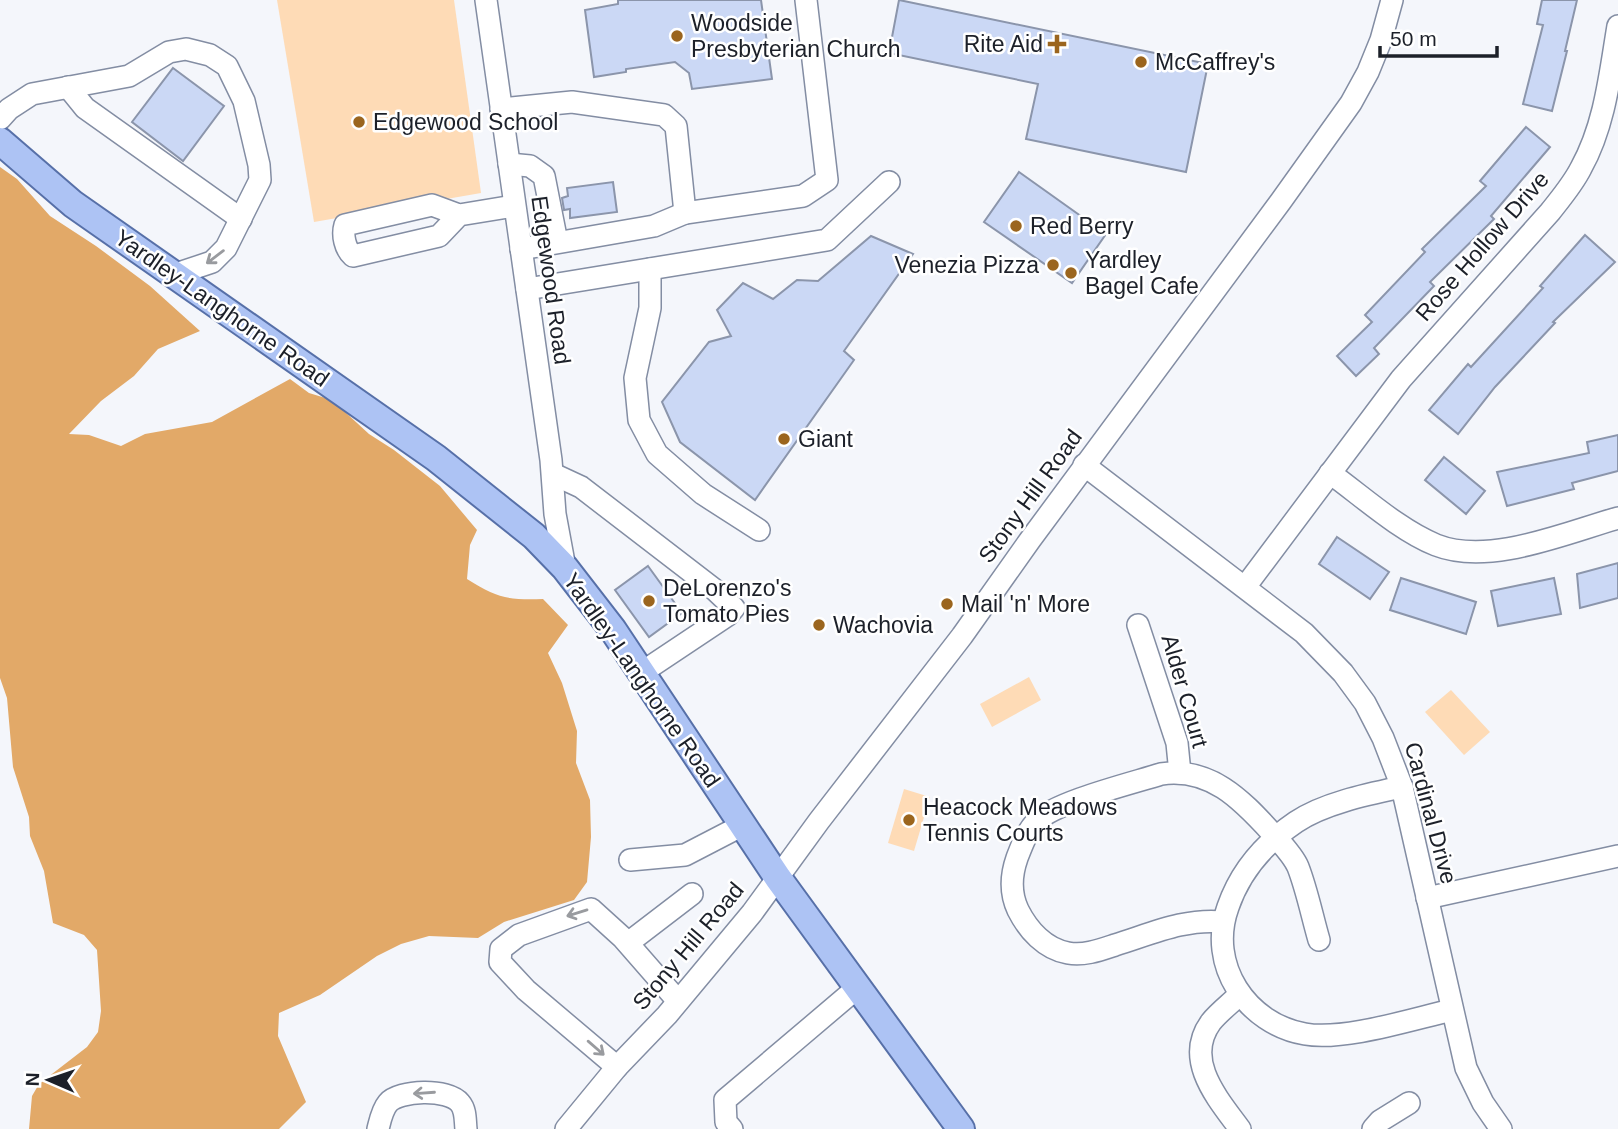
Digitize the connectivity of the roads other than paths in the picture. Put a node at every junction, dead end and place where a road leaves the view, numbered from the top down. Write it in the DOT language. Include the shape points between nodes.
graph roads {
  1 [pos="486,0"];
  2 [pos="806,0"];
  3 [pos="1392,0"];
  4 [pos="1618,26"];
  5 [pos="68,87"];
  6 [pos="501,110"];
  7 [pos="0,119"];
  8 [pos="0,141"];
  9 [pos="509,164"];
  10 [pos="889,182"];
  11 [pos="514,206"];
  12 [pos="685,213"];
  13 [pos="459,215"];
  14 [pos="241,219"];
  15 [pos="557,242"];
  16 [pos="521,250"];
  17 [pos="650,269"];
  18 [pos="173,275"];
  19 [pos="527,289"];
  20 [pos="1084,465"];
  21 [pos="1330,473"];
  22 [pos="553,474"];
  23 [pos="1618,518"];
  24 [pos="759,530"];
  25 [pos="565,568"];
  26 [pos="1245,587"];
  27 [pos="1138,625"];
  28 [pos="641,673"];
  29 [pos="1180,773"];
  30 [pos="1402,787"];
  31 [pos="741,826"];
  32 [pos="1276,838"];
  33 [pos="1618,856"];
  34 [pos="629,860"];
  35 [pos="778,878"];
  36 [pos="692,894"];
  37 [pos="1427,898"];
  38 [pos="1223,922"];
  39 [pos="1319,940"];
  40 [pos="628,943"];
  41 [pos="857,988"];
  42 [pos="1239,995"];
  43 [pos="678,1001"];
  44 [pos="1452,1010"];
  45 [pos="617,1067"];
  46 [pos="1409,1103"];
  47 [pos="378,1129"];
  48 [pos="466,1129"];
  49 [pos="566,1129"];
  50 [pos="732,1129"];
  51 [pos="960,1129"];
  52 [pos="1240,1129"];
  53 [pos="1373,1129"];
  54 [pos="1501,1129"];
  1 -- 6 [label="street, Edgewood Road"];
  2 -- 12 [label="street" via="827,180 803,196"];
  3 -- 20 [label="street, Stony Hill Road" via="1381,40 1351,103"];
  4 -- 21 [label="street, Rose Hollow Drive" via="1598,128 1571,184 1408,370"];
  5 -- 7 [label="street" via="32,94"];
  5 -- 14 [label="street" via="85,108"];
  5 -- 14 [label="street" via="129,76 169,52 186,49 210,55 227,66 244,101 259,165 260,180"];
  6 -- 9 [label="street, Edgewood Road"];
  6 -- 12 [label="street" via="572,102 664,115 676,126"];
  8 -- 18 [label="main road, Yardley-Langhorne Road" via="73,204"];
  9 -- 11 [label="street, Edgewood Road"];
  9 -- 15 [label="street" via="530,166 544,176"];
  10 -- 17 [label="street" via="827,240"];
  11 -- 13 [label="street"];
  11 -- 16 [label="street, Edgewood Road"];
  12 -- 15 [label="street" via="654,226"];
  13 -- 13 [label="street" via="439,236 353,256 343,232 345,225 432,205"];
  14 -- 18 [label="street, one-way" via="226,248 212,262"];
  15 -- 16 [label="street"];
  16 -- 19 [label="street, Edgewood Road"];
  17 -- 19 [label="street"];
  17 -- 24 [label="street" via="650,308 635,378 639,420 657,454 703,494"];
  18 -- 25 [label="main road, Yardley-Langhorne Road" via="436,458 517,522"];
  19 -- 22 [label="street, Edgewood Road"];
  20 -- 26 [label="street, Cardinal Drive"];
  20 -- 35 [label="street, Stony Hill Road" via="947,656"];
  21 -- 23 [label="street" via="1410,531 1455,551 1503,550"];
  21 -- 26 [label="street, Rose Hollow Drive"];
  22 -- 25 [label="street, Edgewood Road"];
  22 -- 28 [label="street" via="581,487 734,608"];
  25 -- 28 [label="main road, Yardley-Langhorne Road"];
  26 -- 30 [label="street, Cardinal Drive" via="1304,633 1350,681 1383,738"];
  27 -- 29 [label="street, Alder Court" via="1177,743"];
  28 -- 31 [label="main road, Yardley-Langhorne Road"];
  29 -- 32 [label="street" via="1226,788"];
  29 -- 38 [label="street" via="1161,774 1048,812 1021,846 1012,894 1034,934 1046,945 1071,954 1094,952 1187,922"];
  30 -- 32 [label="street" via="1318,811"];
  30 -- 37 [label="street, Cardinal Drive"];
  31 -- 34 [label="street" via="685,855"];
  31 -- 35 [label="main road, Yardley-Langhorne Road"];
  32 -- 38 [label="street" via="1241,878"];
  32 -- 39 [label="street" via="1297,864"];
  33 -- 37 [label="street"];
  35 -- 41 [label="main road, Yardley-Langhorne Road"];
  35 -- 43 [label="street, Stony Hill Road"];
  36 -- 40 [label="street"];
  37 -- 44 [label="street, Cardinal Drive"];
  38 -- 42 [label="street" via="1226,963"];
  40 -- 43 [label="street"];
  40 -- 45 [label="street, one-way" via="591,909 519,935 501,949 499,962"];
  41 -- 50 [label="street" via="725,1100 726,1122"];
  41 -- 51 [label="main road, Yardley-Langhorne Road"];
  42 -- 44 [label="street" via="1272,1022 1312,1035 1362,1030"];
  42 -- 52 [label="street" via="1209,1025 1201,1062 1212,1090"];
  43 -- 45 [label="street, Stony Hill Road"];
  44 -- 54 [label="street, Cardinal Drive" via="1474,1087"];
  45 -- 49 [label="street, Stony Hill Road"];
  46 -- 53 [label="street"];
  48 -- 47 [label="street, one-way" via="460,1103 438,1092 398,1095 386,1105"];
}
